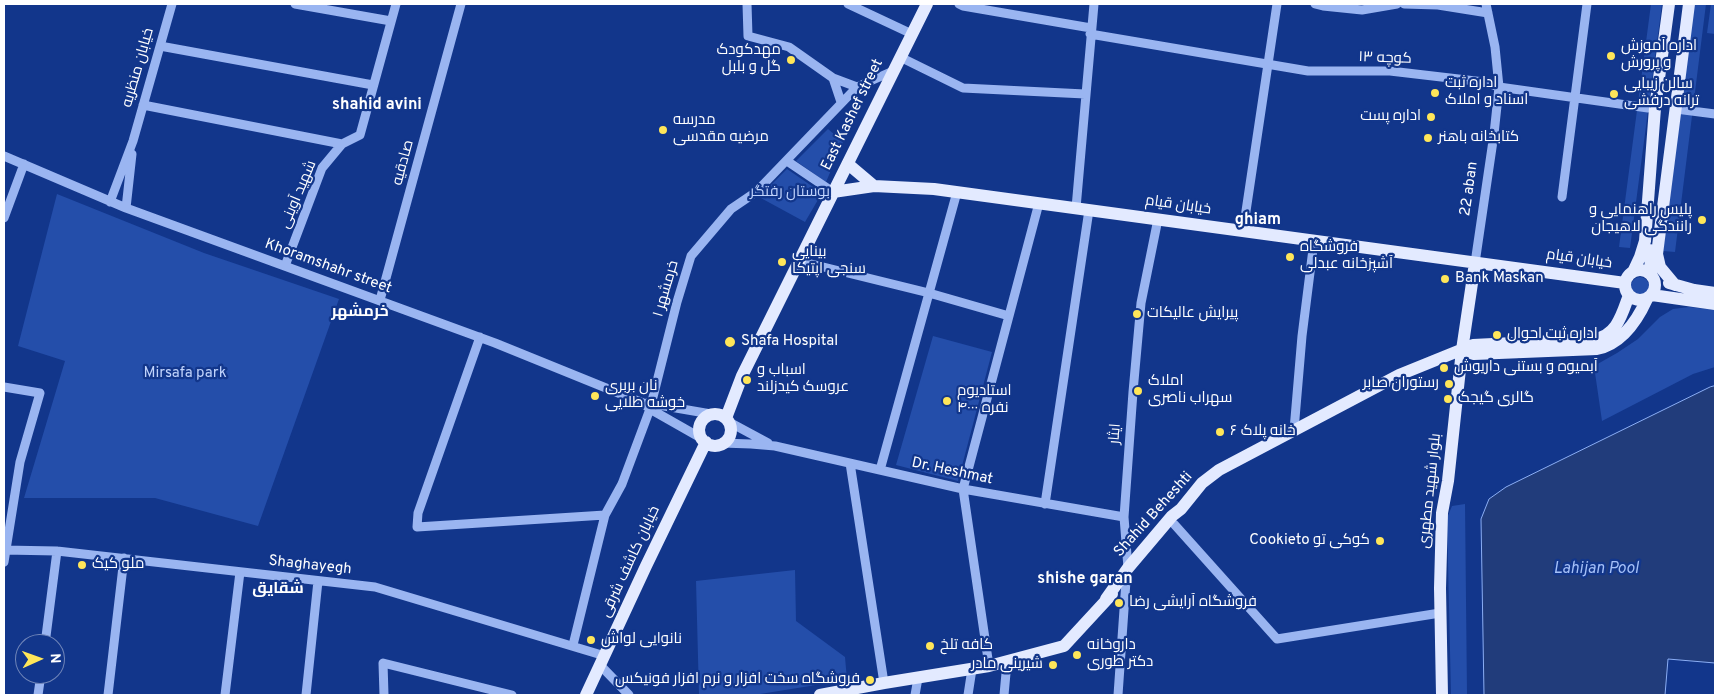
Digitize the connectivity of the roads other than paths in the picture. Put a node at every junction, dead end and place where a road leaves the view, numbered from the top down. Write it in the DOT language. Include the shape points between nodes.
graph roads {
  1 [pos="172,4"];
  2 [pos="295,4"];
  3 [pos="396,4"];
  4 [pos="461,4"];
  5 [pos="747,4"];
  6 [pos="848,4"];
  7 [pos="927,4"];
  8 [pos="959,4"];
  9 [pos="1094,4"];
  10 [pos="1277,4"];
  11 [pos="1315,4"];
  12 [pos="1397,4"];
  13 [pos="1404,4"];
  14 [pos="1587,4"];
  15 [pos="1661,4"];
  16 [pos="1669,4"];
  17 [pos="1682,4"];
  18 [pos="1689,4"];
  19 [pos="1487,8"];
  20 [pos="391,21"];
  21 [pos="1091,31"];
  22 [pos="912,34"];
  23 [pos="160,46"];
  24 [pos="900,57"];
  25 [pos="1268,65"];
  26 [pos="892,71"];
  27 [pos="833,78"];
  28 [pos="373,85"];
  29 [pos="856,86"];
  30 [pos="1499,87"];
  31 [pos="1085,94"];
  32 [pos="1575,98"];
  33 [pos="840,102"];
  34 [pos="143,105"];
  35 [pos="1648,108"];
  36 [pos="1676,109"];
  37 [pos="1715,114"];
  38 [pos="134,141"];
  39 [pos="342,144"];
  40 [pos="4,156"];
  41 [pos="787,161"];
  42 [pos="24,164"];
  43 [pos="848,164"];
  44 [pos="874,186"];
  45 [pos="833,192"];
  46 [pos="957,192"];
  47 [pos="1562,197"];
  48 [pos="110,202"];
  49 [pos="1039,203"];
  50 [pos="126,208"];
  51 [pos="1082,209"];
  52 [pos="4,218"];
  53 [pos="1158,219"];
  54 [pos="1243,231"];
  55 [pos="1314,241"];
  56 [pos="1640,257"];
  57 [pos="799,261"];
  58 [pos="1475,263"];
  59 [pos="285,266"];
  60 [pos="1633,272"];
  61 [pos="1652,276"];
  62 [pos="1675,285"];
  63 [pos="1627,289"];
  64 [pos="929,293"];
  65 [pos="1715,293"];
  66 [pos="1649,297"];
  67 [pos="380,300"];
  68 [pos="1715,304"];
  69 [pos="1009,316"];
  70 [pos="480,337"];
  71 [pos="1462,350"];
  72 [pos="742,376"];
  73 [pos="4,387"];
  74 [pos="649,405"];
  75 [pos="712,414"];
  76 [pos="727,420"];
  77 [pos="1294,430"];
  78 [pos="704,440"];
  79 [pos="722,443"];
  80 [pos="775,446"];
  81 [pos="850,463"];
  82 [pos="880,470"];
  83 [pos="963,489"];
  84 [pos="1045,504"];
  85 [pos="1181,509"];
  86 [pos="605,515"];
  87 [pos="1124,517"];
  88 [pos="1174,524"];
  89 [pos="5,550"];
  90 [pos="57,550"];
  91 [pos="124,558"];
  92 [pos="4,562"];
  93 [pos="1128,568"];
  94 [pos="240,572"];
  95 [pos="318,581"];
  96 [pos="1126,581"];
  97 [pos="1106,600"];
  98 [pos="1440,613"];
  99 [pos="46,634"];
  100 [pos="573,645"];
  101 [pos="603,660"];
  102 [pos="1007,662"];
  103 [pos="989,666"];
  104 [pos="972,669"];
  105 [pos="918,678"];
  106 [pos="884,683"];
  107 [pos="835,694"];
  108 [pos="108,695"];
  109 [pos="225,695"];
  110 [pos="306,695"];
  111 [pos="384,695"];
  112 [pos="512,695"];
  113 [pos="586,695"];
  114 [pos="630,695"];
  115 [pos="820,695"];
  116 [pos="915,695"];
  117 [pos="968,695"];
  118 [pos="1004,695"];
  119 [pos="1118,695"];
  120 [pos="1442,695"];
  1 -- 23 [label="street, خیابان منظریه"];
  2 -- 20 [label="street"];
  3 -- 20 [label="street, شهید آوینی"];
  4 -- 67 [label="street, صادقیه"];
  5 -- 27 [label="street" via="748,36 789,47"];
  6 -- 22 [label="street"];
  7 -- 22 [label="main road, East Kashef street"];
  8 -- 21 [label="street, کوچه ۱۳"];
  9 -- 21 [label="street"];
  10 -- 25 [label="street"];
  11 -- 12 [label="street" via="1362,10"];
  13 -- 19 [label="street"];
  14 -- 32 [label="street"];
  15 -- 35 [label="main road"];
  16 -- 56 [label="main road" via="1655,108 1645,241"];
  17 -- 61 [label="main road" via="1650,243"];
  18 -- 36 [label="main road"];
  19 -- 30 [label="street, 22 aban"];
  20 -- 28 [label="street, شهید آوینی"];
  21 -- 25 [label="street, کوچه ۱۳"];
  21 -- 31 [label="street"];
  22 -- 24 [label="main road, East Kashef street"];
  23 -- 28 [label="street"];
  23 -- 34 [label="street, خیابان منظریه"];
  24 -- 26 [label="main road, East Kashef street"];
  24 -- 31 [label="street" via="964,88"];
  25 -- 30 [label="street, کوچه ۱۳" via="1308,70 1390,71 1484,82"];
  25 -- 54 [label="street"];
  26 -- 29 [label="street"];
  26 -- 43 [label="main road, East Kashef street"];
  27 -- 29 [label="street"];
  27 -- 33 [label="street"];
  28 -- 39 [label="street, شهید آوینی" via="360,135"];
  29 -- 33 [label="street, خرمشهر ۱"];
  30 -- 32 [label="street, کوچه ۱۳"];
  30 -- 58 [label="street, 22 aban"];
  31 -- 51 [label="street"];
  32 -- 35 [label="street, کوچه ۱۳"];
  32 -- 47 [label="street"];
  33 -- 41 [label="street, خرمشهر ۱"];
  34 -- 38 [label="street, خیابان منظریه"];
  34 -- 39 [label="street"];
  35 -- 56 [label="main road"];
  36 -- 37 [label="street"];
  36 -- 62 [label="main road" via="1657,254 1660,267"];
  38 -- 48 [label="street"];
  38 -- 50 [label="street"];
  39 -- 59 [label="street, شهید آوینی" via="322,168"];
  40 -- 42 [label="street, Khoramshahr street"];
  41 -- 45 [label="street"];
  41 -- 74 [label="street, خرمشهر ۱" via="756,192 731,209 691,256"];
  42 -- 48 [label="street, Khoramshahr street"];
  42 -- 52 [label="street"];
  43 -- 44 [label="main road"];
  43 -- 45 [label="main road, East Kashef street"];
  44 -- 45 [label="main road, خیابان قیام"];
  44 -- 46 [label="main road, خیابان قیام"];
  45 -- 57 [label="main road, East Kashef street"];
  46 -- 49 [label="main road, خیابان قیام"];
  46 -- 64 [label="street"];
  48 -- 50 [label="street, Khoramshahr street"];
  49 -- 51 [label="main road, خیابان قیام"];
  49 -- 69 [label="street"];
  50 -- 59 [label="street, Khoramshahr street"];
  51 -- 53 [label="main road, خیابان قیام"];
  51 -- 84 [label="street" via="1067,356"];
  53 -- 54 [label="main road, خیابان قیام"];
  53 -- 87 [label="street, ایثار" via="1141,303"];
  54 -- 55 [label="main road, خیابان قیام"];
  55 -- 58 [label="main road, خیابان قیام"];
  55 -- 77 [label="street"];
  56 -- 60 [label="main road"];
  57 -- 64 [label="street"];
  57 -- 72 [label="main road, East Kashef street"];
  58 -- 63 [label="main road, خیابان قیام"];
  58 -- 71 [label="main road, 22 aban"];
  59 -- 67 [label="street, Khoramshahr street"];
  60 -- 61 [label="main road" via="1642,270"];
  60 -- 63 [label="main road" via="1627,279"];
  61 -- 62 [label="main road"];
  61 -- 66 [label="main road" via="1655,290"];
  62 -- 65 [label="main road"];
  63 -- 66 [label="main road" via="1637,300"];
  63 -- 71 [label="main road, Shahid Beheshti" via="1615,328 1600,338 1473,345"];
  64 -- 69 [label="street"];
  64 -- 82 [label="street"];
  66 -- 68 [label="main road"];
  66 -- 71 [label="main road" via="1634,322 1606,347 1474,354"];
  67 -- 70 [label="street, Khoramshahr street"];
  69 -- 83 [label="street"];
  70 -- 74 [label="street, Khoramshahr street"];
  70 -- 86 [label="street" via="418,513 418,527"];
  71 -- 77 [label="main road, Shahid Beheshti" via="1400,374"];
  71 -- 98 [label="main road, بلوار شهید مطهری" via="1442,513"];
  72 -- 75 [label="main road"];
  72 -- 76 [label="main road"];
  73 -- 89 [label="street" via="40,393 20,462"];
  74 -- 75 [label="street"];
  74 -- 78 [label="street"];
  74 -- 86 [label="street, خرمشهر ۱" via="622,484"];
  75 -- 76 [label="main road" via="722,415"];
  75 -- 78 [label="main road" via="700,424"];
  76 -- 79 [label="main road" via="729,436"];
  76 -- 80 [label="street"];
  77 -- 85 [label="main road, Shahid Beheshti" via="1220,470 1202,483"];
  78 -- 79 [label="main road" via="717,445"];
  78 -- 101 [label="main road, خیابان کاشف شرقی"];
  79 -- 80 [label="street"];
  80 -- 81 [label="street, Dr. Heshmat"];
  81 -- 82 [label="street, Dr. Heshmat"];
  81 -- 106 [label="street"];
  82 -- 83 [label="street, Dr. Heshmat"];
  83 -- 84 [label="street, Dr. Heshmat"];
  83 -- 103 [label="street"];
  84 -- 87 [label="street, Dr. Heshmat"];
  85 -- 88 [label="main road"];
  85 -- 93 [label="main road, Shahid Beheshti"];
  86 -- 100 [label="street, خرمشهر ۱"];
  87 -- 93 [label="street, ایثار"];
  88 -- 96 [label="main road"];
  88 -- 98 [label="street" via="1277,638"];
  89 -- 90 [label="street, Shaghayegh"];
  89 -- 92 [label="street"];
  90 -- 91 [label="street, Shaghayegh"];
  90 -- 99 [label="street"];
  91 -- 94 [label="street, Shaghayegh"];
  91 -- 108 [label="street"];
  93 -- 97 [label="main road, Shahid Beheshti"];
  94 -- 95 [label="street, Shaghayegh"];
  94 -- 109 [label="street"];
  95 -- 100 [label="street, Shaghayegh" via="375,587"];
  95 -- 110 [label="street"];
  96 -- 97 [label="main road"];
  96 -- 119 [label="street"];
  97 -- 102 [label="main road, Shahid Beheshti" via="1064,646"];
  98 -- 120 [label="main road, بلوار شهید مطهری"];
  100 -- 101 [label="street, Shaghayegh"];
  101 -- 113 [label="main road, خیابان کاشف شرقی"];
  101 -- 114 [label="street"];
  102 -- 103 [label="main road, Shahid Beheshti"];
  102 -- 118 [label="street"];
  103 -- 104 [label="main road, Shahid Beheshti"];
  104 -- 105 [label="main road, Shahid Beheshti"];
  104 -- 117 [label="street"];
  105 -- 106 [label="main road, Shahid Beheshti"];
  105 -- 116 [label="street"];
  106 -- 107 [label="main road, Shahid Beheshti"];
  107 -- 115 [label="main road, Shahid Beheshti"];
  111 -- 112 [label="street" via="383,663"];
}
